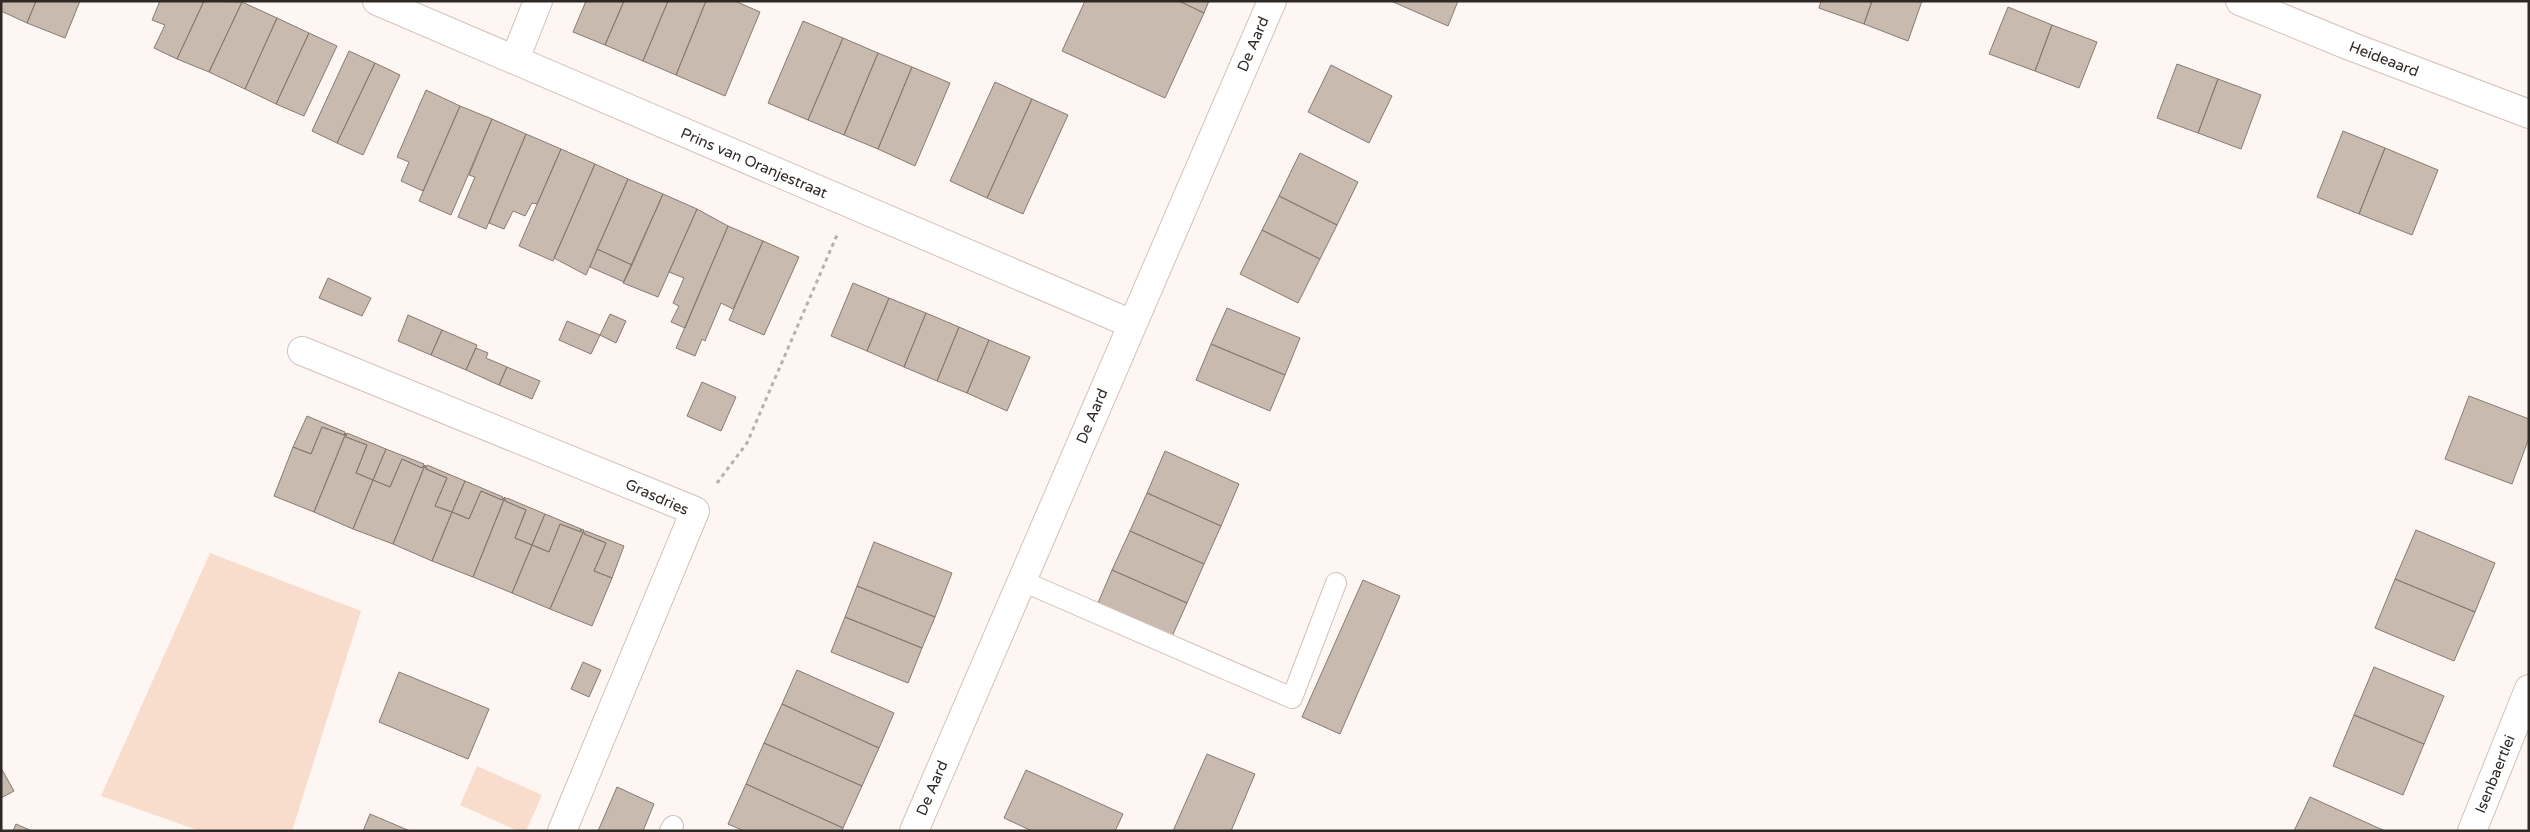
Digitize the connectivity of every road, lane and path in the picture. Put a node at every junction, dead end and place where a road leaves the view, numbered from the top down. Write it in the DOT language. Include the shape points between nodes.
graph roads {
  1 [pos="377,1"];
  2 [pos="538,1"];
  3 [pos="1272,1"];
  4 [pos="2240,1"];
  5 [pos="514,59"];
  6 [pos="2529,114"];
  7 [pos="850,204"];
  8 [pos="1132,324"];
  9 [pos="302,351"];
  10 [pos="695,511"];
  11 [pos="1020,580"];
  12 [pos="1336,583"];
  13 [pos="2529,689"];
  14 [pos="562,831"];
  15 [pos="914,831"];
  16 [pos="2472,831"];
  1 -- 5 [label="street, Prins van Oranjestraat"];
  2 -- 5 [label="street"];
  3 -- 8 [label="street, De Aard"];
  4 -- 6 [label="street, Heideaard"];
  5 -- 7 [label="street, Prins van Oranjestraat"];
  7 -- 8 [label="street, Prins van Oranjestraat"];
  7 -- 10 [label="path" via="747,443"];
  8 -- 11 [label="street, De Aard"];
  9 -- 10 [label="street, Grasdries"];
  10 -- 14 [label="street, Grasdries"];
  11 -- 12 [label="lane" via="1292,698"];
  11 -- 15 [label="street, De Aard"];
  13 -- 16 [label="street, Isenbaertlei"];
}
